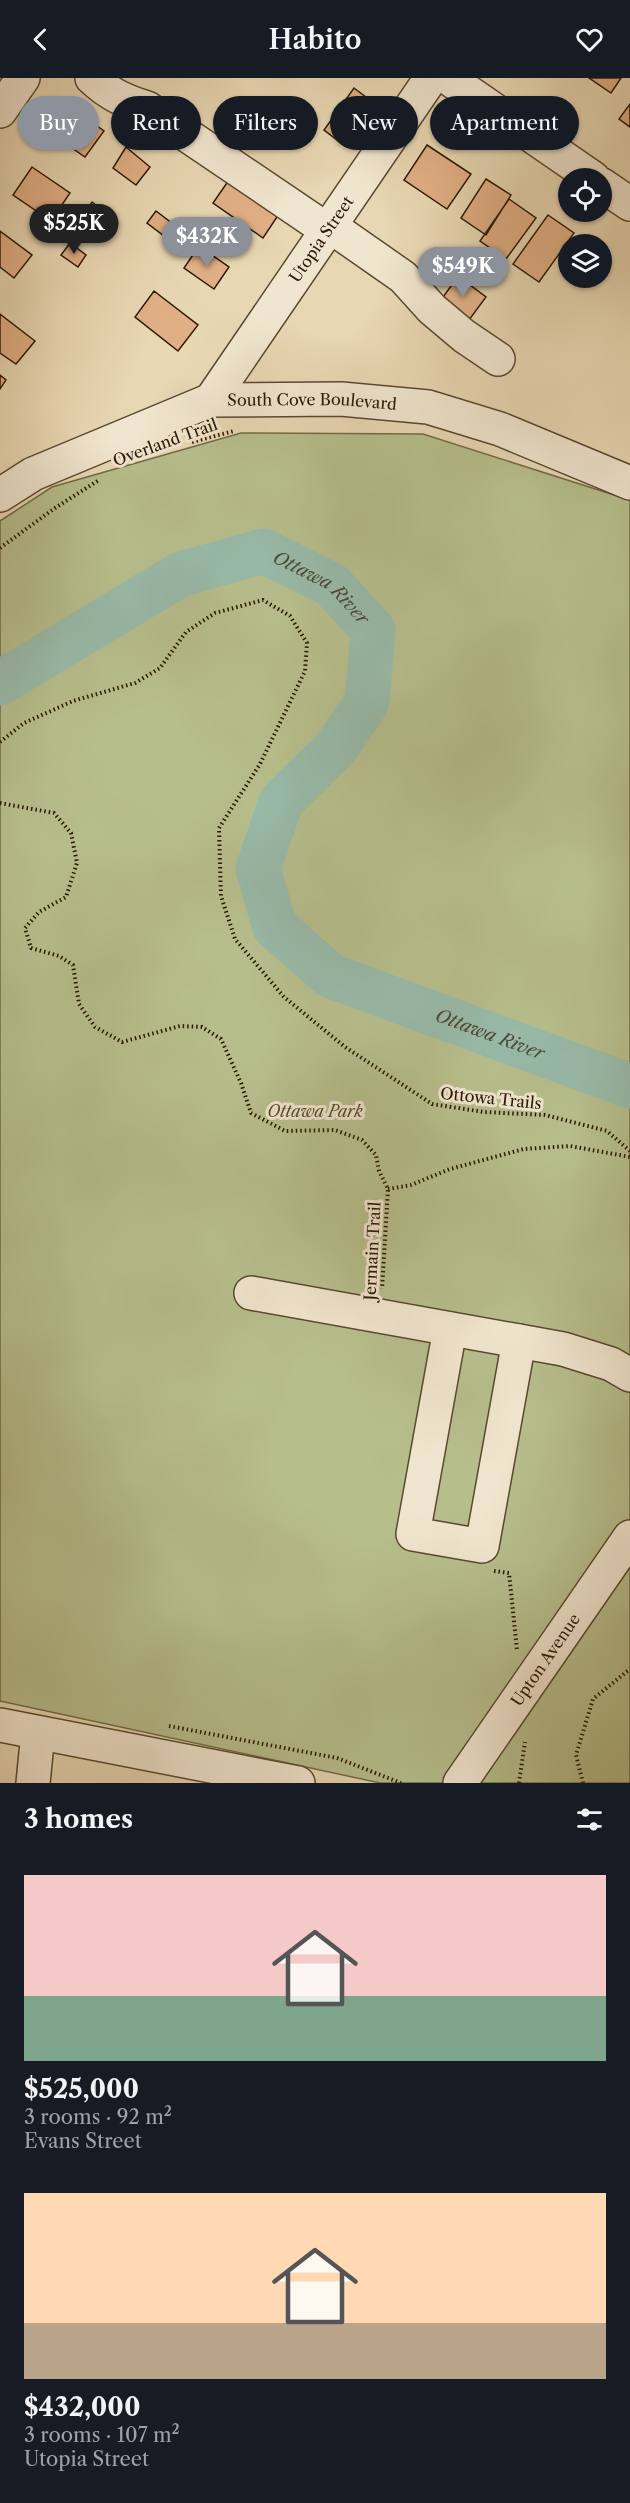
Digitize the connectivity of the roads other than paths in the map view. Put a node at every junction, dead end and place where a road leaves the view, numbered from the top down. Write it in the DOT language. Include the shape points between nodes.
graph roads {
  1 [pos="23,78"];
  2 [pos="92,78"];
  3 [pos="432,78"];
  4 [pos="448,78"];
  5 [pos="0,111"];
  6 [pos="578,168"];
  7 [pos="612,192"];
  8 [pos="630,204"];
  9 [pos="329,228"];
  10 [pos="498,359"];
  11 [pos="211,400"];
  12 [pos="630,483"];
  13 [pos="0,495"];
  14 [pos="250,1293"];
  15 [pos="450,1329"];
  16 [pos="519,1341"];
  17 [pos="630,1375"];
  18 [pos="630,1537"];
  19 [pos="0,1725"];
  20 [pos="38,1733"];
  21 [pos="33,1783"];
  22 [pos="298,1783"];
  23 [pos="460,1783"];
  1 -- 5 [label="street"];
  2 -- 9 [label="street" via="112,96 147,108"];
  3 -- 9 [label="street, Utopia Street"];
  4 -- 6 [label="street"];
  7 -- 8 [label="street"];
  9 -- 10 [label="street" via="403,277 432,309"];
  9 -- 11 [label="street, Utopia Street"];
  11 -- 12 [label="street, South Cove Boulevard" via="341,399 428,407 500,429"];
  11 -- 13 [label="street, South Cove Boulevard" via="33,474"];
  14 -- 15 [label="street"];
  15 -- 16 [label="street"];
  15 -- 16 [label="street" via="413,1534 482,1546"];
  16 -- 17 [label="street" via="563,1349 611,1364"];
  18 -- 23 [label="street, Upton Avenue"];
  19 -- 20 [label="street"];
  20 -- 21 [label="street"];
  20 -- 22 [label="street"];
}
